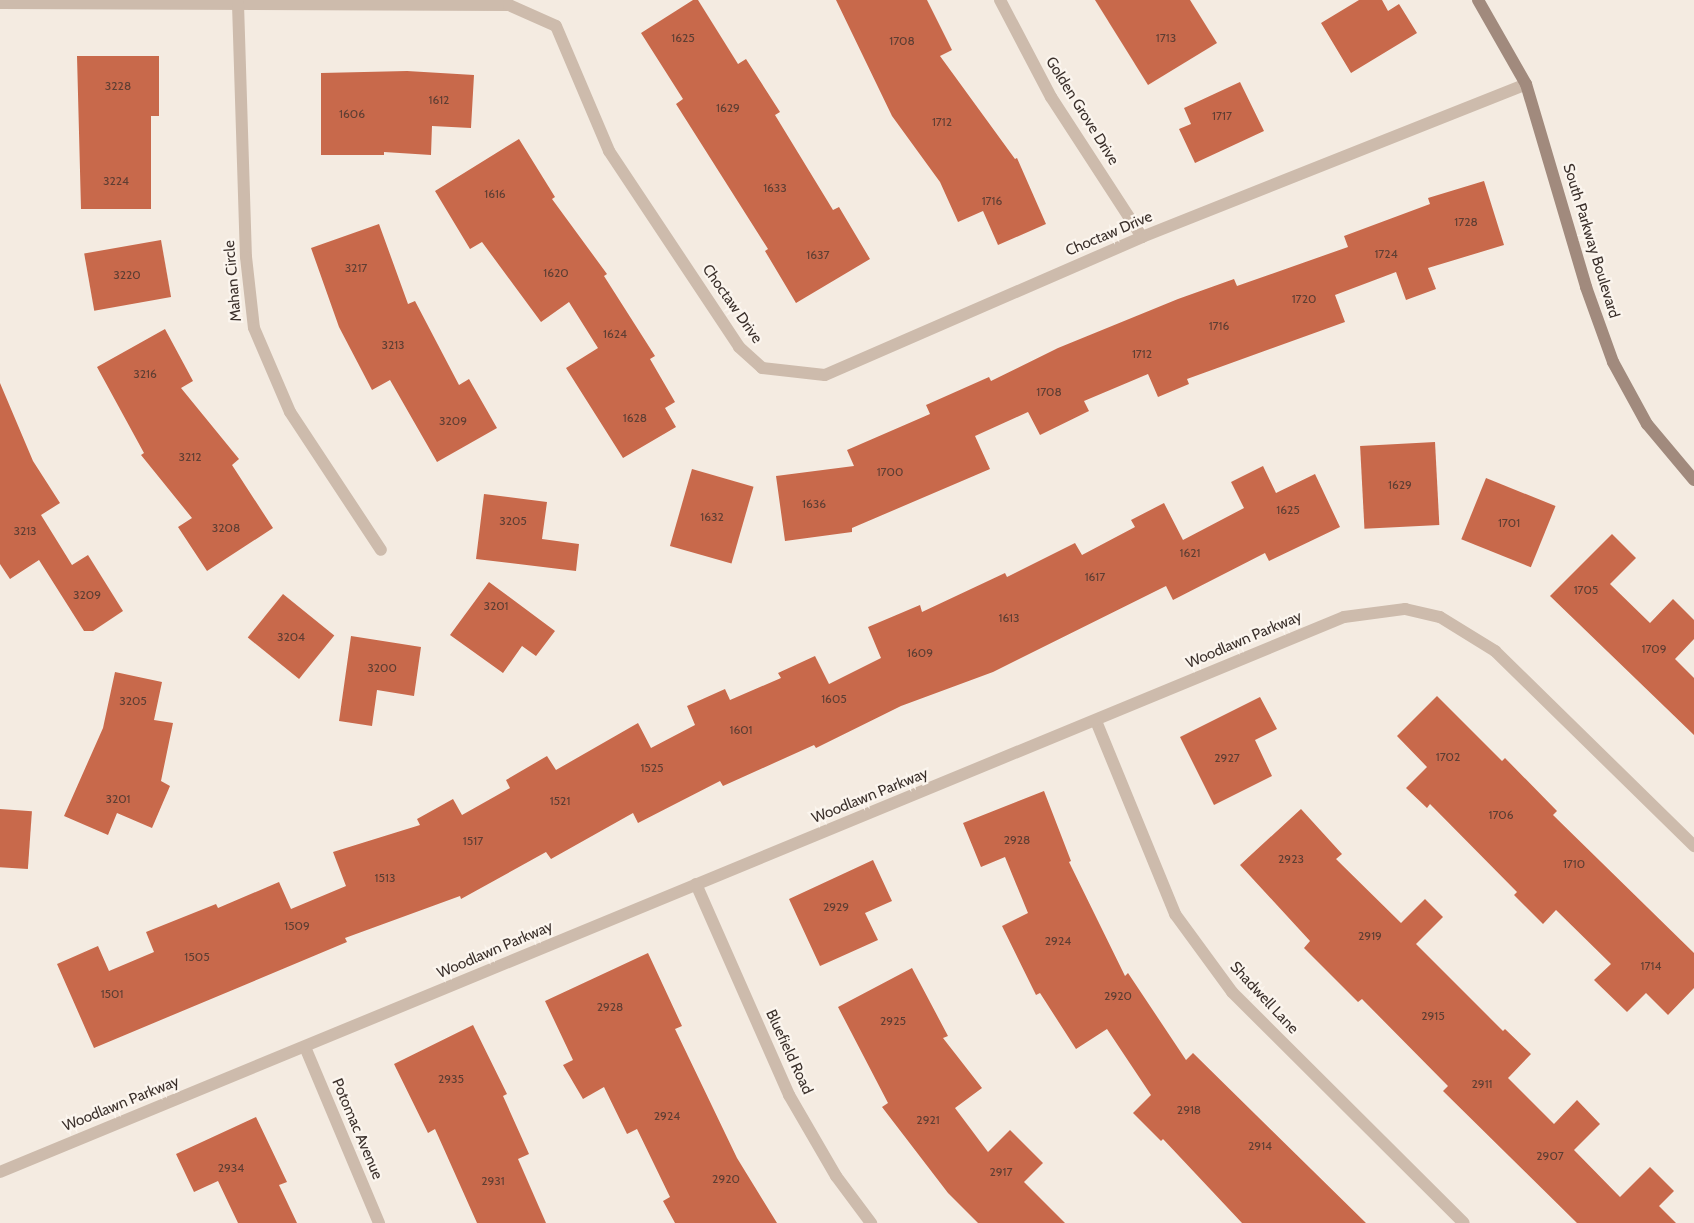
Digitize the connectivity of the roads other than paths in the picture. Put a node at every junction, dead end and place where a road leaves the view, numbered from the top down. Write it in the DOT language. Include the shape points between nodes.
graph roads {
  1 [pos="1000,0"];
  2 [pos="1478,0"];
  3 [pos="0,3"];
  4 [pos="238,4"];
  5 [pos="1526,84"];
  6 [pos="1142,237"];
  7 [pos="1694,480"];
  8 [pos="381,550"];
  9 [pos="1096,721"];
  10 [pos="1694,846"];
  11 [pos="696,884"];
  12 [pos="305,1047"];
  13 [pos="0,1172"];
  14 [pos="379,1223"];
  15 [pos="871,1223"];
  16 [pos="1464,1223"];
  1 -- 6 [label="street, Golden Grove Drive" via="1051,97"];
  2 -- 5 [label="street, South Parkway Boulevard"];
  3 -- 4 [label="street, Choctaw Drive"];
  4 -- 6 [label="street, Choctaw Drive" via="509,5 556,26 609,150 739,347 762,368 826,375"];
  4 -- 8 [label="street, Mahan Circle" via="246,257 254,328 290,412"];
  5 -- 6 [label="street, Choctaw Drive"];
  5 -- 7 [label="street, South Parkway Boulevard" via="1586,287 1612,362 1647,424"];
  9 -- 10 [label="street, Woodlawn Parkway" via="1344,617 1405,609 1440,618 1495,651"];
  9 -- 11 [label="street, Woodlawn Parkway"];
  9 -- 16 [label="street, Shadwell Lane" via="1175,914 1232,992"];
  11 -- 12 [label="street, Woodlawn Parkway"];
  11 -- 15 [label="street, Bluefield Road" via="789,1096 836,1176"];
  12 -- 13 [label="street, Woodlawn Parkway"];
  12 -- 14 [label="street, Potomac Avenue"];
}
